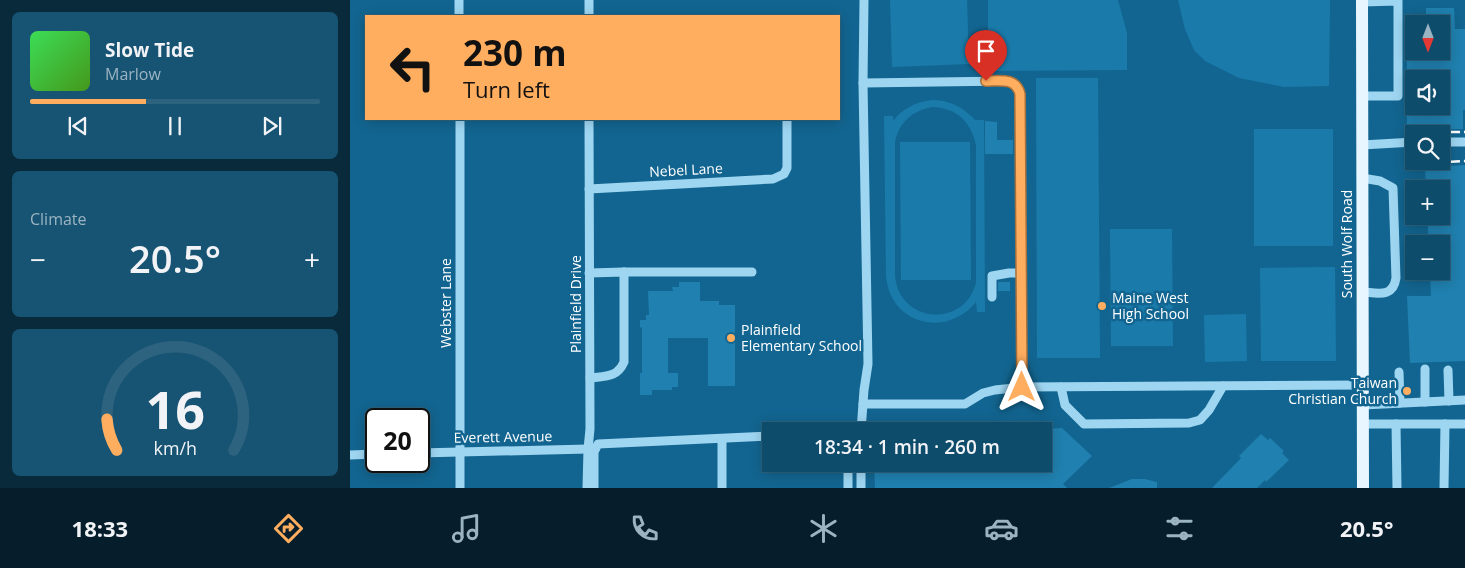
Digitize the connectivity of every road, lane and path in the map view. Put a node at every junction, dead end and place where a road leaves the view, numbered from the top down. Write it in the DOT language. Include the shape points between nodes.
graph roads {
  1 [pos="459,0"];
  2 [pos="589,0"];
  3 [pos="864,0"];
  4 [pos="1362,1"];
  5 [pos="459,15"];
  6 [pos="589,15"];
  7 [pos="863,82"];
  8 [pos="1362,96"];
  9 [pos="460,120"];
  10 [pos="589,120"];
  11 [pos="787,120"];
  12 [pos="1450,142"];
  13 [pos="1465,142"];
  14 [pos="1405,143"];
  15 [pos="1362,145"];
  16 [pos="1362,178"];
  17 [pos="589,189"];
  18 [pos="589,272"];
  19 [pos="624,272"];
  20 [pos="752,272"];
  21 [pos="1022,273"];
  22 [pos="1362,292"];
  23 [pos="992,297"];
  24 [pos="1425,369"];
  25 [pos="1448,370"];
  26 [pos="1399,372"];
  27 [pos="590,378"];
  28 [pos="1363,385"];
  29 [pos="1223,386"];
  30 [pos="1022,387"];
  31 [pos="1061,387"];
  32 [pos="1465,400"];
  33 [pos="1449,401"];
  34 [pos="1425,402"];
  35 [pos="1400,403"];
  36 [pos="863,404"];
  37 [pos="1363,405"];
  38 [pos="862,422"];
  39 [pos="1363,424"];
  40 [pos="1396,424"];
  41 [pos="1445,424"];
  42 [pos="1465,424"];
  43 [pos="762,436"];
  44 [pos="722,438"];
  45 [pos="588,449"];
  46 [pos="460,452"];
  47 [pos="430,453"];
  48 [pos="365,454"];
  49 [pos="350,455"];
  50 [pos="848,472"];
  51 [pos="860,472"];
  52 [pos="460,488"];
  53 [pos="588,488"];
  54 [pos="594,488"];
  55 [pos="722,488"];
  56 [pos="848,488"];
  57 [pos="861,488"];
  58 [pos="1363,488"];
  59 [pos="1397,488"];
  60 [pos="1444,488"];
  1 -- 5 [label="street"];
  2 -- 6 [label="street"];
  3 -- 7 [label="street"];
  4 -- 8 [label="main road, South Wolf Road"];
  4 -- 8 [label="street" via="1398,1 1398,96"];
  7 -- 21 [label="street" via="1004,81 1016,85 1020,94"];
  7 -- 36 [label="street" via="868,364"];
  8 -- 15 [label="main road, South Wolf Road"];
  9 -- 46 [label="street, Webster Lane"];
  10 -- 17 [label="street, Plainfield Drive"];
  11 -- 17 [label="street, Nebel Lane" via="787,168 784,174 774,179"];
  12 -- 13 [label="street"];
  14 -- 15 [label="street"];
  15 -- 16 [label="main road, South Wolf Road"];
  16 -- 22 [label="main road, South Wolf Road"];
  16 -- 22 [label="street" via="1380,180 1393,188 1396,278 1395,286 1386,293"];
  17 -- 18 [label="street, Plainfield Drive"];
  18 -- 19 [label="street"];
  18 -- 27 [label="street, Plainfield Drive"];
  19 -- 20 [label="street"];
  19 -- 27 [label="street" via="624,362 613,375"];
  21 -- 23 [label="street" via="992,276"];
  21 -- 30 [label="street"];
  22 -- 28 [label="main road, South Wolf Road"];
  24 -- 34 [label="street"];
  25 -- 33 [label="street"];
  26 -- 35 [label="street"];
  27 -- 45 [label="street, Plainfield Drive"];
  28 -- 29 [label="street"];
  28 -- 37 [label="main road, South Wolf Road"];
  29 -- 31 [label="street"];
  29 -- 31 [label="street" via="1200,420 1189,423 1084,424 1065,405"];
  30 -- 31 [label="street"];
  30 -- 36 [label="street" via="983,393 965,404"];
  32 -- 33 [label="street"];
  33 -- 34 [label="street"];
  34 -- 35 [label="street"];
  35 -- 37 [label="street"];
  36 -- 38 [label="street"];
  37 -- 39 [label="main road, South Wolf Road"];
  39 -- 40 [label="street"];
  39 -- 58 [label="main road, South Wolf Road"];
  40 -- 41 [label="street"];
  40 -- 59 [label="street"];
  41 -- 42 [label="street"];
  41 -- 60 [label="street"];
  43 -- 44 [label="street"];
  44 -- 54 [label="street" via="598,444 594,452"];
  44 -- 55 [label="street"];
  45 -- 46 [label="street, Everett Avenue"];
  45 -- 53 [label="street, Plainfield Drive"];
  46 -- 47 [label="street, Everett Avenue"];
  46 -- 52 [label="street, Webster Lane"];
  48 -- 49 [label="street"];
  50 -- 56 [label="street"];
  51 -- 57 [label="street"];
}
